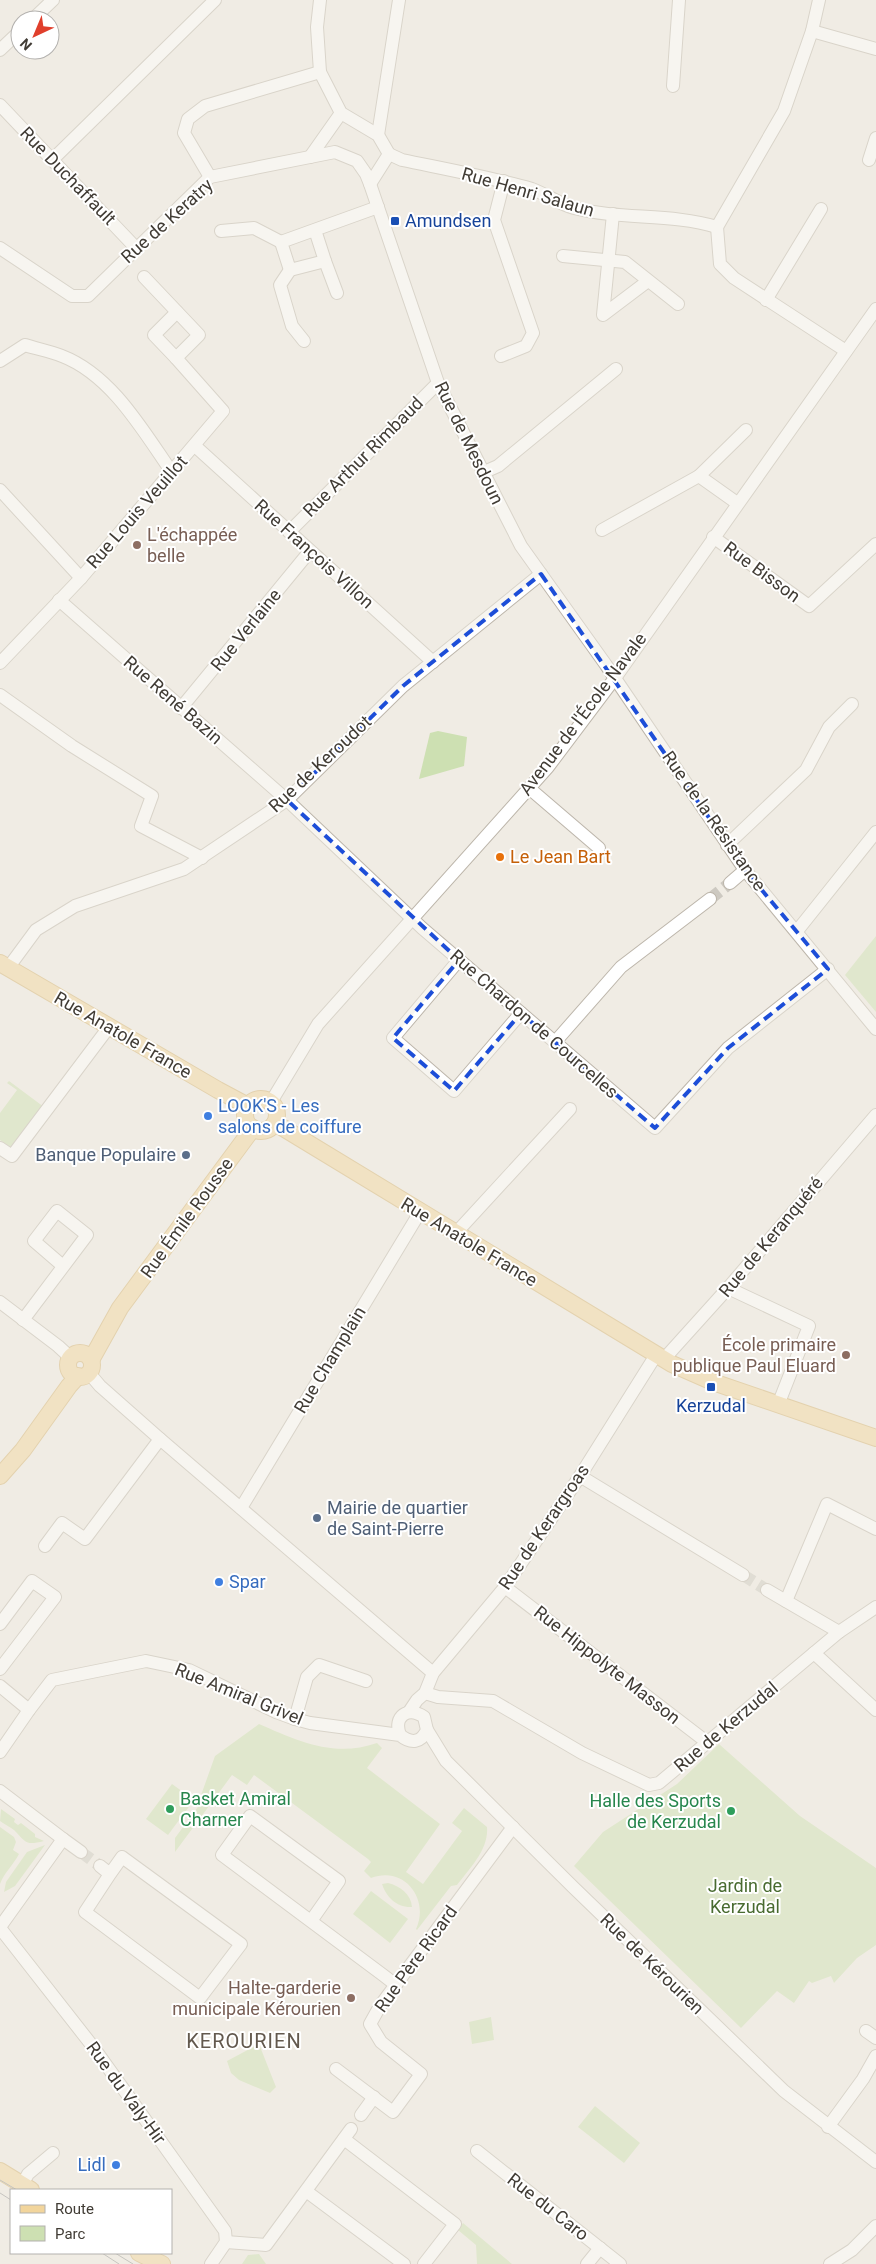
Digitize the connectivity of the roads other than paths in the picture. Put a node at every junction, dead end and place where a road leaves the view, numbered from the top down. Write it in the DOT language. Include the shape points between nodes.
graph roads {
  1 [pos="53,0"];
  2 [pos="216,0"];
  3 [pos="320,0"];
  4 [pos="399,0"];
  5 [pos="679,0"];
  6 [pos="819,0"];
  7 [pos="42,10"];
  8 [pos="812,31"];
  9 [pos="10,40"];
  10 [pos="876,49"];
  11 [pos="0,50"];
  12 [pos="320,72"];
  13 [pos="673,86"];
  14 [pos="0,105"];
  15 [pos="341,113"];
  16 [pos="378,135"];
  17 [pos="876,138"];
  18 [pos="389,154"];
  19 [pos="310,157"];
  20 [pos="52,160"];
  21 [pos="869,160"];
  22 [pos="357,161"];
  23 [pos="210,177"];
  24 [pos="504,182"];
  25 [pos="370,184"];
  26 [pos="378,206"];
  27 [pos="821,209"];
  28 [pos="613,214"];
  29 [pos="717,227"];
  30 [pos="315,230"];
  31 [pos="221,231"];
  32 [pos="281,242"];
  33 [pos="0,248"];
  34 [pos="136,248"];
  35 [pos="563,256"];
  36 [pos="325,261"];
  37 [pos="610,261"];
  38 [pos="290,270"];
  39 [pos="144,277"];
  40 [pos="648,281"];
  41 [pos="337,294"];
  42 [pos="766,300"];
  43 [pos="678,304"];
  44 [pos="876,309"];
  45 [pos="178,312"];
  46 [pos="304,341"];
  47 [pos="846,351"];
  48 [pos="501,356"];
  49 [pos="176,358"];
  50 [pos="0,361"];
  51 [pos="616,369"];
  52 [pos="438,383"];
  53 [pos="746,430"];
  54 [pos="194,446"];
  55 [pos="171,472"];
  56 [pos="482,473"];
  57 [pos="699,476"];
  58 [pos="0,490"];
  59 [pos="737,503"];
  60 [pos="602,530"];
  61 [pos="289,532"];
  62 [pos="713,537"];
  63 [pos="876,544"];
  64 [pos="310,551"];
  65 [pos="541,574"];
  66 [pos="81,578"];
  67 [pos="59,600"];
  68 [pos="433,662"];
  69 [pos="0,663"];
  70 [pos="615,678"];
  71 [pos="0,695"];
  72 [pos="852,704"];
  73 [pos="181,708"];
  74 [pos="529,788"];
  75 [pos="287,800"];
  76 [pos="876,832"];
  77 [pos="727,845"];
  78 [pos="599,848"];
  79 [pos="202,858"];
  80 [pos="744,870"];
  81 [pos="730,882"];
  82 [pos="710,899"];
  83 [pos="413,919"];
  84 [pos="797,930"];
  85 [pos="459,960"];
  86 [pos="4,966"];
  87 [pos="828,969"];
  88 [pos="521,1013"];
  89 [pos="109,1027"];
  90 [pos="876,1028"];
  91 [pos="555,1042"];
  92 [pos="271,1102"];
  93 [pos="248,1106"];
  94 [pos="570,1109"];
  95 [pos="876,1115"];
  96 [pos="275,1123"];
  97 [pos="253,1128"];
  98 [pos="0,1148"];
  99 [pos="420,1212"];
  100 [pos="455,1234"];
  101 [pos="63,1266"];
  102 [pos="728,1288"];
  103 [pos="0,1302"];
  104 [pos="22,1320"];
  105 [pos="660,1357"];
  106 [pos="80,1365"];
  107 [pos="778,1405"];
  108 [pos="876,1438"];
  109 [pos="160,1439"];
  110 [pos="0,1466"];
  111 [pos="0,1476"];
  112 [pos="580,1476"];
  113 [pos="241,1508"];
  114 [pos="876,1529"];
  115 [pos="45,1546"];
  116 [pos="743,1575"];
  117 [pos="505,1586"];
  118 [pos="767,1590"];
  119 [pos="786,1601"];
  120 [pos="876,1606"];
  121 [pos="0,1624"];
  122 [pos="839,1632"];
  123 [pos="814,1653"];
  124 [pos="0,1669"];
  125 [pos="434,1673"];
  126 [pos="366,1681"];
  127 [pos="0,1686"];
  128 [pos="425,1693"];
  129 [pos="29,1710"];
  130 [pos="876,1710"];
  131 [pos="404,1716"];
  132 [pos="295,1719"];
  133 [pos="426,1723"];
  134 [pos="366,1731"];
  135 [pos="400,1735"];
  136 [pos="417,1741"];
  137 [pos="708,1743"];
  138 [pos="0,1752"];
  139 [pos="440,1753"];
  140 [pos="0,1791"];
  141 [pos="513,1827"];
  142 [pos="63,1840"];
  143 [pos="81,1852"];
  144 [pos="105,1870"];
  145 [pos="310,1921"];
  146 [pos="0,1928"];
  147 [pos="396,1985"];
  148 [pos="876,2056"];
  149 [pos="336,2069"];
  150 [pos="374,2098"];
  151 [pos="361,2115"];
  152 [pos="828,2127"];
  153 [pos="477,2151"];
  154 [pos="53,2153"];
  155 [pos="876,2162"];
  156 [pos="0,2171"];
  157 [pos="26,2188"];
  158 [pos="306,2191"];
  159 [pos="876,2226"];
  160 [pos="226,2242"];
  161 [pos="600,2248"];
  162 [pos="141,2254"];
  163 [pos="162,2264"];
  164 [pos="211,2264"];
  165 [pos="404,2264"];
  166 [pos="424,2264"];
  167 [pos="587,2264"];
  168 [pos="620,2264"];
  169 [pos="830,2264"];
  1 -- 7 [label="street"];
  2 -- 20 [label="street"];
  3 -- 12 [label="street" via="317,27"];
  4 -- 16 [label="street"];
  5 -- 13 [label="street"];
  6 -- 8 [label="street"];
  8 -- 10 [label="street"];
  8 -- 29 [label="street" via="784,111"];
  9 -- 11 [label="street"];
  12 -- 15 [label="street"];
  12 -- 23 [label="street" via="205,106 188,119 184,133"];
  14 -- 20 [label="street, Rue Duchaffault"];
  15 -- 16 [label="street"];
  15 -- 19 [label="street"];
  16 -- 18 [label="street"];
  17 -- 21 [label="street"];
  18 -- 24 [label="street, Rue Henri Salaun" via="402,160"];
  18 -- 25 [label="street"];
  19 -- 22 [label="street, Rue de Keratry" via="335,152"];
  19 -- 23 [label="street, Rue de Keratry"];
  20 -- 34 [label="street, Rue Duchaffault"];
  22 -- 25 [label="street, Rue de Mesdoun"];
  23 -- 34 [label="street, Rue de Keratry"];
  24 -- 28 [label="street, Rue Henri Salaun" via="535,190 573,208"];
  24 -- 48 [label="street" via="494,220 533,333 526,346"];
  25 -- 26 [label="street, Rue de Mesdoun"];
  26 -- 30 [label="street"];
  26 -- 52 [label="street, Rue de Mesdoun"];
  27 -- 42 [label="street"];
  28 -- 29 [label="street, Rue Henri Salaun" via="698,221"];
  28 -- 37 [label="street"];
  29 -- 42 [label="street" via="720,264"];
  30 -- 32 [label="street"];
  30 -- 36 [label="street"];
  31 -- 32 [label="street" via="254,228"];
  32 -- 38 [label="street"];
  33 -- 34 [label="street, Rue de Keratry" via="72,296 88,296"];
  35 -- 37 [label="street"];
  36 -- 38 [label="street"];
  36 -- 41 [label="street"];
  37 -- 40 [label="street" via="625,262"];
  37 -- 40 [label="street" via="603,315"];
  38 -- 46 [label="street" via="280,285 292,326"];
  39 -- 45 [label="street"];
  40 -- 43 [label="street"];
  42 -- 47 [label="street"];
  44 -- 47 [label="street, Avenue de l'École Navale"];
  45 -- 49 [label="street" via="199,334"];
  45 -- 49 [label="street, Rue Louis Veuillot" via="154,335"];
  47 -- 59 [label="street, Avenue de l'École Navale"];
  49 -- 54 [label="street, Rue Louis Veuillot" via="223,411"];
  50 -- 55 [label="street" via="24,345 63,356 100,378 136,421"];
  51 -- 56 [label="street" via="498,466"];
  52 -- 56 [label="street, Rue de Mesdoun"];
  52 -- 61 [label="street, Rue Arthur Rimbaud"];
  53 -- 57 [label="street"];
  54 -- 55 [label="street, Rue Louis Veuillot"];
  54 -- 61 [label="street, Rue François Villon"];
  55 -- 66 [label="street, Rue Louis Veuillot"];
  56 -- 65 [label="street, Rue de Mesdoun" via="521,546"];
  57 -- 59 [label="street"];
  57 -- 60 [label="street"];
  58 -- 66 [label="street"];
  59 -- 62 [label="street, Avenue de l'École Navale"];
  61 -- 64 [label="street, Rue François Villon"];
  62 -- 63 [label="street, Rue Bisson" via="809,606"];
  62 -- 70 [label="street, Avenue de l'École Navale"];
  64 -- 68 [label="street, Rue François Villon"];
  64 -- 73 [label="street, Rue Verlaine"];
  65 -- 68 [label="street, Rue de Keroudot"];
  65 -- 70 [label="street, Rue de Mesdoun"];
  66 -- 67 [label="street, Rue Louis Veuillot"];
  67 -- 69 [label="street, Rue Louis Veuillot"];
  67 -- 73 [label="street, Rue René Bazin"];
  68 -- 75 [label="street, Rue de Keroudot" via="403,686"];
  70 -- 74 [label="street, Avenue de l'École Navale"];
  70 -- 77 [label="street, Rue de la Résistance"];
  71 -- 79 [label="street" via="72,746 152,796 141,826"];
  72 -- 77 [label="street" via="829,727 806,770"];
  73 -- 75 [label="street, Rue René Bazin"];
  74 -- 78 [label="street"];
  74 -- 83 [label="street, Avenue de l'École Navale"];
  75 -- 79 [label="street, Rue de Keroudot"];
  75 -- 83 [label="street, Rue René Bazin"];
  76 -- 84 [label="street"];
  77 -- 80 [label="street, Rue de la Résistance"];
  79 -- 86 [label="street, Rue de Keroudot" via="184,869 75,906 36,930"];
  80 -- 81 [label="street"];
  80 -- 84 [label="street, Rue de la Résistance"];
  82 -- 91 [label="street" via="621,968"];
  83 -- 85 [label="street, Rue Chardon de Courcelles"];
  83 -- 92 [label="street, Avenue de l'École Navale" via="318,1024"];
  84 -- 87 [label="street, Rue de la Résistance"];
  85 -- 88 [label="street, Rue Chardon de Courcelles"];
  85 -- 88 [label="street" via="393,1038 454,1092"];
  86 -- 89 [label="main road, Rue Anatole France"];
  87 -- 90 [label="street, Rue de la Résistance"];
  87 -- 91 [label="street, Rue Chardon de Courcelles" via="728,1048 655,1128"];
  88 -- 91 [label="street, Rue Chardon de Courcelles"];
  89 -- 93 [label="main road, Rue Anatole France"];
  89 -- 98 [label="street" via="12,1156"];
  92 -- 93 [label="main road" via="257,1099"];
  92 -- 96 [label="main road" via="277,1112"];
  93 -- 97 [label="main road" via="245,1115"];
  94 -- 100 [label="street"];
  95 -- 102 [label="street, Rue de Keranquéré"];
  96 -- 97 [label="main road" via="262,1130"];
  96 -- 99 [label="main road, Rue Anatole France"];
  97 -- 106 [label="main road, Rue Émile Rousse"];
  99 -- 100 [label="main road, Rue Anatole France"];
  99 -- 113 [label="street, Rue Champlain"];
  100 -- 105 [label="main road, Rue Anatole France"];
  101 -- 104 [label="street"];
  102 -- 105 [label="street, Rue de Keranquéré" via="682,1340"];
  102 -- 107 [label="street" via="808,1326"];
  103 -- 104 [label="street"];
  104 -- 106 [label="street"];
  105 -- 107 [label="main road, Rue Anatole France" via="692,1373"];
  105 -- 112 [label="street, Rue de Kerargroas"];
  106 -- 109 [label="street"];
  106 -- 110 [label="main road, Rue Émile Rousse"];
  106 -- 111 [label="main road, Rue Émile Rousse" via="69,1386 23,1450"];
  107 -- 108 [label="main road, Rue Anatole France"];
  109 -- 113 [label="street"];
  109 -- 115 [label="street" via="85,1539 62,1523"];
  112 -- 116 [label="street"];
  112 -- 117 [label="street, Rue de Kerargroas"];
  113 -- 125 [label="street"];
  114 -- 119 [label="street" via="827,1504"];
  117 -- 125 [label="street, Rue de Kerargroas"];
  117 -- 137 [label="street, Rue Hippolyte Masson"];
  118 -- 119 [label="street"];
  119 -- 122 [label="street"];
  120 -- 122 [label="street, Rue de Kerzudal"];
  121 -- 124 [label="street" via="32,1581 55,1597"];
  122 -- 123 [label="street, Rue de Kerzudal"];
  123 -- 130 [label="street"];
  123 -- 137 [label="street, Rue de Kerzudal"];
  125 -- 128 [label="street, Rue de Kerargroas"];
  126 -- 132 [label="street" via="319,1665 307,1677"];
  127 -- 129 [label="street"];
  128 -- 131 [label="street, Rue de Kerargroas"];
  128 -- 133 [label="street, Rue de Kerargroas"];
  128 -- 137 [label="street, Rue de Kerzudal" via="494,1701 582,1754 648,1785 659,1783"];
  129 -- 132 [label="street, Rue Amiral Grivel" via="52,1680 146,1661 188,1670"];
  129 -- 138 [label="street, Rue Amiral Grivel"];
  131 -- 133 [label="street" via="417,1712"];
  131 -- 134 [label="street, Rue Amiral Grivel"];
  131 -- 135 [label="street" via="397,1728"];
  132 -- 134 [label="street, Rue Amiral Grivel"];
  133 -- 136 [label="street" via="424,1737"];
  133 -- 139 [label="street, Rue de Kérourien"];
  134 -- 135 [label="street, Rue Amiral Grivel"];
  135 -- 136 [label="street" via="408,1741"];
  136 -- 139 [label="street, Rue de Kérourien"];
  139 -- 141 [label="street, Rue de Kérourien"];
  140 -- 142 [label="street"];
  141 -- 147 [label="street, Rue Père Ricard"];
  141 -- 152 [label="street, Rue de Kérourien" via="780,2088"];
  142 -- 143 [label="street"];
  142 -- 146 [label="street"];
  144 -- 144 [label="street" via="122,1858 241,1944 200,1998 85,1912"];
  145 -- 145 [label="street" via="222,1855 250,1816 339,1881"];
  145 -- 147 [label="street"];
  146 -- 160 [label="street, Rue du Valy-Hir" via="94,2048 226,2231"];
  147 -- 150 [label="street, Rue Père Ricard" via="370,2024 381,2042 422,2074 393,2112"];
  148 -- 152 [label="street"];
  149 -- 150 [label="street, Rue Père Ricard"];
  150 -- 151 [label="street"];
  152 -- 155 [label="street, Rue de Kérourien"];
  153 -- 161 [label="street, Rue du Caro"];
  154 -- 157 [label="street" via="28,2174"];
  156 -- 157 [label="main road"];
  158 -- 160 [label="street" via="266,2245"];
  158 -- 165 [label="street"];
  158 -- 166 [label="street" via="347,2134 455,2224"];
  159 -- 169 [label="street" via="852,2250"];
  160 -- 164 [label="street"];
  161 -- 167 [label="street"];
  161 -- 168 [label="street, Rue du Caro"];
  162 -- 163 [label="main road"];
}
